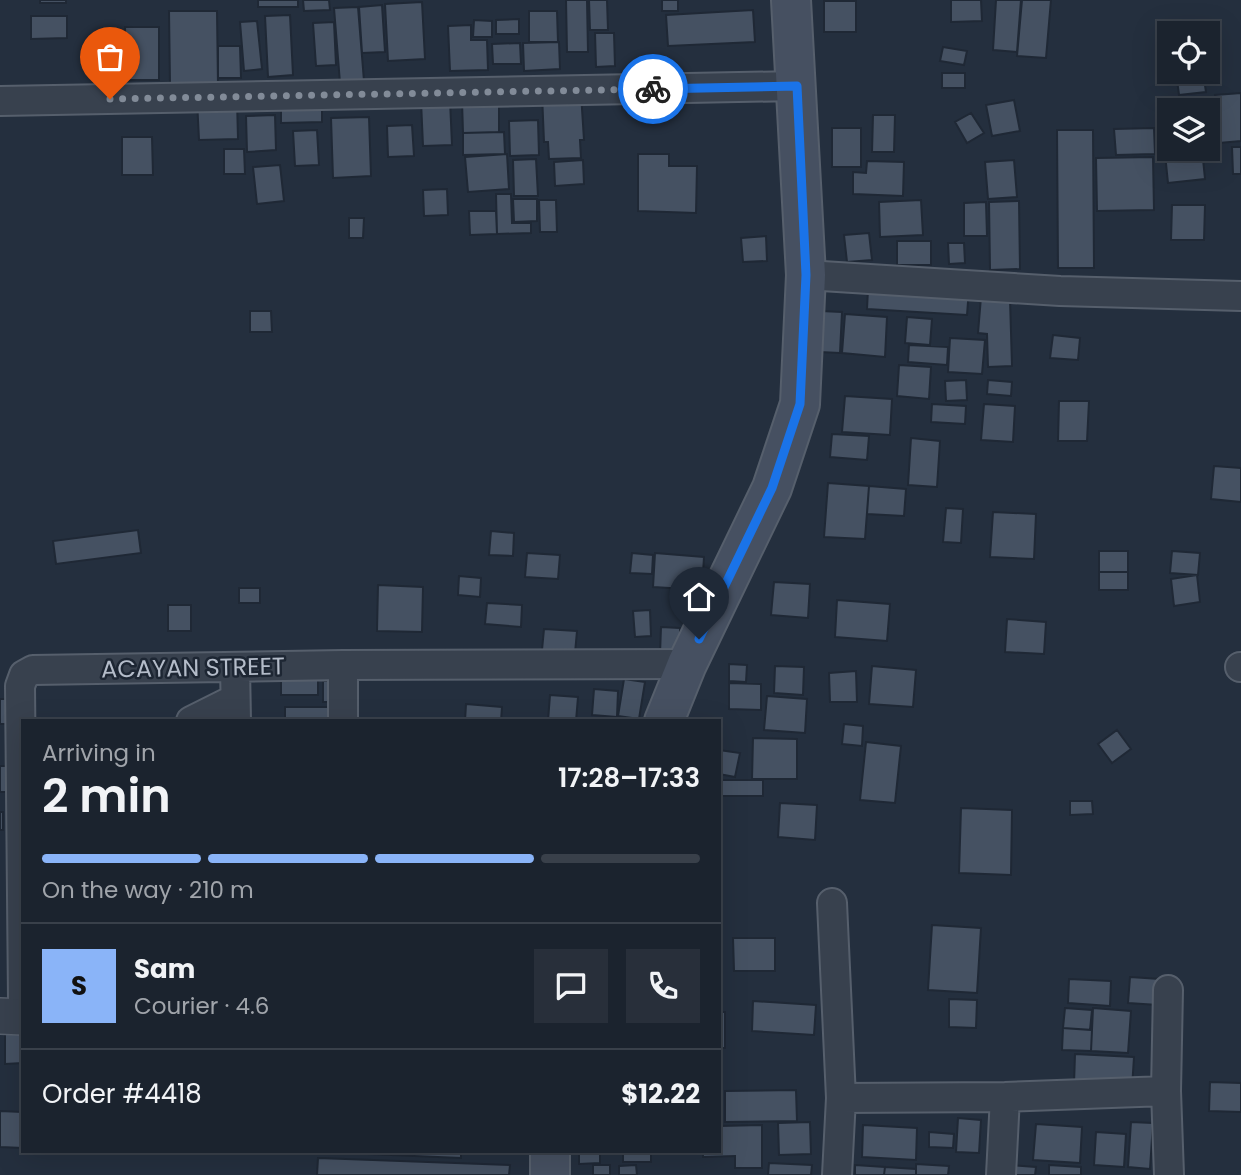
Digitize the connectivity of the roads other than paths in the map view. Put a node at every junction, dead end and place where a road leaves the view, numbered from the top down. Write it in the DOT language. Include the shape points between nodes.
graph roads {
  1 [pos="791,0"];
  2 [pos="797,86"];
  3 [pos="0,101"];
  4 [pos="806,275"];
  5 [pos="1241,296"];
  6 [pos="687,664"];
  7 [pos="343,665"];
  8 [pos="234,667"];
  9 [pos="236,710"];
  10 [pos="199,719"];
  11 [pos="343,719"];
  12 [pos="665,719"];
  13 [pos="21,790"];
  14 [pos="832,903"];
  15 [pos="1168,990"];
  16 [pos="0,1016"];
  17 [pos="21,1017"];
  18 [pos="1166,1091"];
  19 [pos="1004,1097"];
  20 [pos="841,1098"];
  21 [pos="550,1153"];
  22 [pos="550,1175"];
  23 [pos="836,1175"];
  24 [pos="1002,1175"];
  25 [pos="1170,1175"];
  1 -- 2 [label="main road"];
  2 -- 3 [label="street"];
  2 -- 4 [label="main road"];
  4 -- 5 [label="street" via="1060,291"];
  4 -- 6 [label="main road" via="800,404 772,488"];
  6 -- 7 [label="street, ACAYAN STREET"];
  6 -- 12 [label="main road"];
  7 -- 8 [label="street, ACAYAN STREET"];
  7 -- 11 [label="street"];
  8 -- 9 [label="street"];
  8 -- 13 [label="street, ACAYAN STREET" via="33,670 24,675 20,686"];
  9 -- 10 [label="street"];
  14 -- 20 [label="street"];
  15 -- 18 [label="street"];
  16 -- 17 [label="street"];
  18 -- 19 [label="street"];
  18 -- 25 [label="street"];
  19 -- 20 [label="street"];
  19 -- 24 [label="street"];
  20 -- 23 [label="street"];
  21 -- 22 [label="main road"];
}
